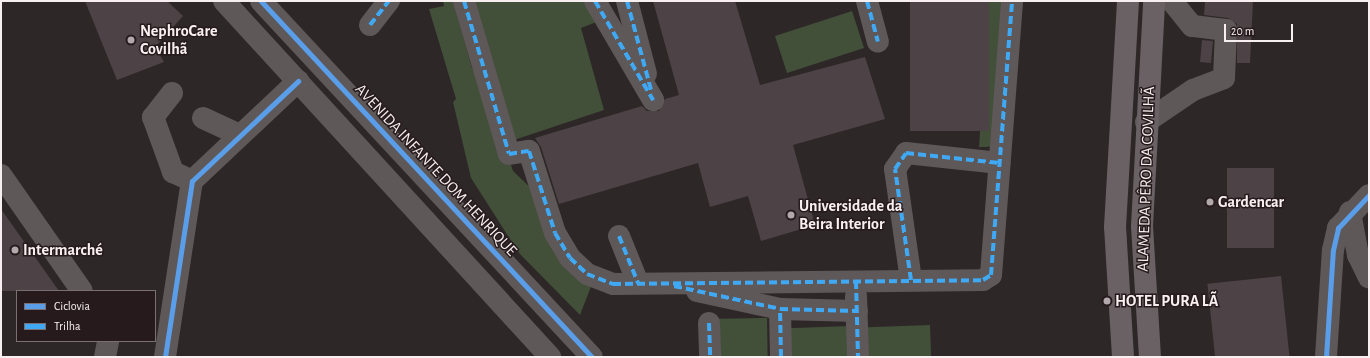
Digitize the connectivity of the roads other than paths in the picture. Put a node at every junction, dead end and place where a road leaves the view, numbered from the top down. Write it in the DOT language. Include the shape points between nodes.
graph roads {
  1 [pos="224,1"];
  2 [pos="261,1"];
  3 [pos="389,1"];
  4 [pos="464,1"];
  5 [pos="595,1"];
  6 [pos="627,1"];
  7 [pos="867,1"];
  8 [pos="1012,1"];
  9 [pos="1128,1"];
  10 [pos="1154,1"];
  11 [pos="1172,1"];
  12 [pos="370,25"];
  13 [pos="878,42"];
  14 [pos="298,81"];
  15 [pos="172,93"];
  16 [pos="203,118"];
  17 [pos="1146,122"];
  18 [pos="240,135"];
  19 [pos="999,163"];
  20 [pos="1,175"];
  21 [pos="192,181"];
  22 [pos="1369,195"];
  23 [pos="1350,212"];
  24 [pos="619,236"];
  25 [pos="1369,278"];
  26 [pos="911,280"];
  27 [pos="856,281"];
  28 [pos="638,283"];
  29 [pos="662,283"];
  30 [pos="81,290"];
  31 [pos="780,309"];
  32 [pos="857,311"];
  33 [pos="709,323"];
  34 [pos="108,342"];
  35 [pos="105,357"];
  36 [pos="165,357"];
  37 [pos="550,357"];
  38 [pos="592,357"];
  39 [pos="710,357"];
  40 [pos="781,357"];
  41 [pos="858,357"];
  42 [pos="1124,357"];
  43 [pos="1150,357"];
  44 [pos="1326,357"];
  1 -- 14 [label="street"];
  2 -- 38 [label="street, AVENIDA INFANTE DOM HENRIQUE"];
  3 -- 12 [label="street"];
  4 -- 28 [label="street" via="509,154 529,151 555,233 570,258 587,274 613,284"];
  5 -- 6 [label="street" via="653,100"];
  7 -- 13 [label="street"];
  8 -- 19 [label="street"];
  9 -- 42 [label="main road, ALAMEDA PÊRO DA COVILHÃ" via="1115,226"];
  10 -- 17 [label="main road, ALAMEDA PÊRO DA COVILHÃ"];
  11 -- 17 [label="street" via="1192,26 1226,30 1224,78 1193,90"];
  14 -- 18 [label="street"];
  14 -- 37 [label="street"];
  15 -- 21 [label="street" via="153,117 173,172"];
  16 -- 18 [label="street"];
  17 -- 43 [label="main road, ALAMEDA PÊRO DA COVILHÃ" via="1142,226"];
  18 -- 21 [label="street"];
  19 -- 26 [label="street" via="991,275 983,280"];
  19 -- 26 [label="street" via="906,153 895,169"];
  20 -- 30 [label="street"];
  21 -- 36 [label="street"];
  22 -- 23 [label="street"];
  23 -- 25 [label="street" via="1358,255"];
  23 -- 44 [label="street" via="1338,228 1333,250"];
  24 -- 28 [label="street"];
  26 -- 27 [label="street"];
  27 -- 29 [label="street"];
  27 -- 32 [label="street"];
  28 -- 29 [label="street"];
  29 -- 31 [label="street"];
  31 -- 32 [label="street"];
  31 -- 40 [label="street"];
  32 -- 41 [label="street"];
  33 -- 39 [label="street"];
  34 -- 35 [label="street"];
}
